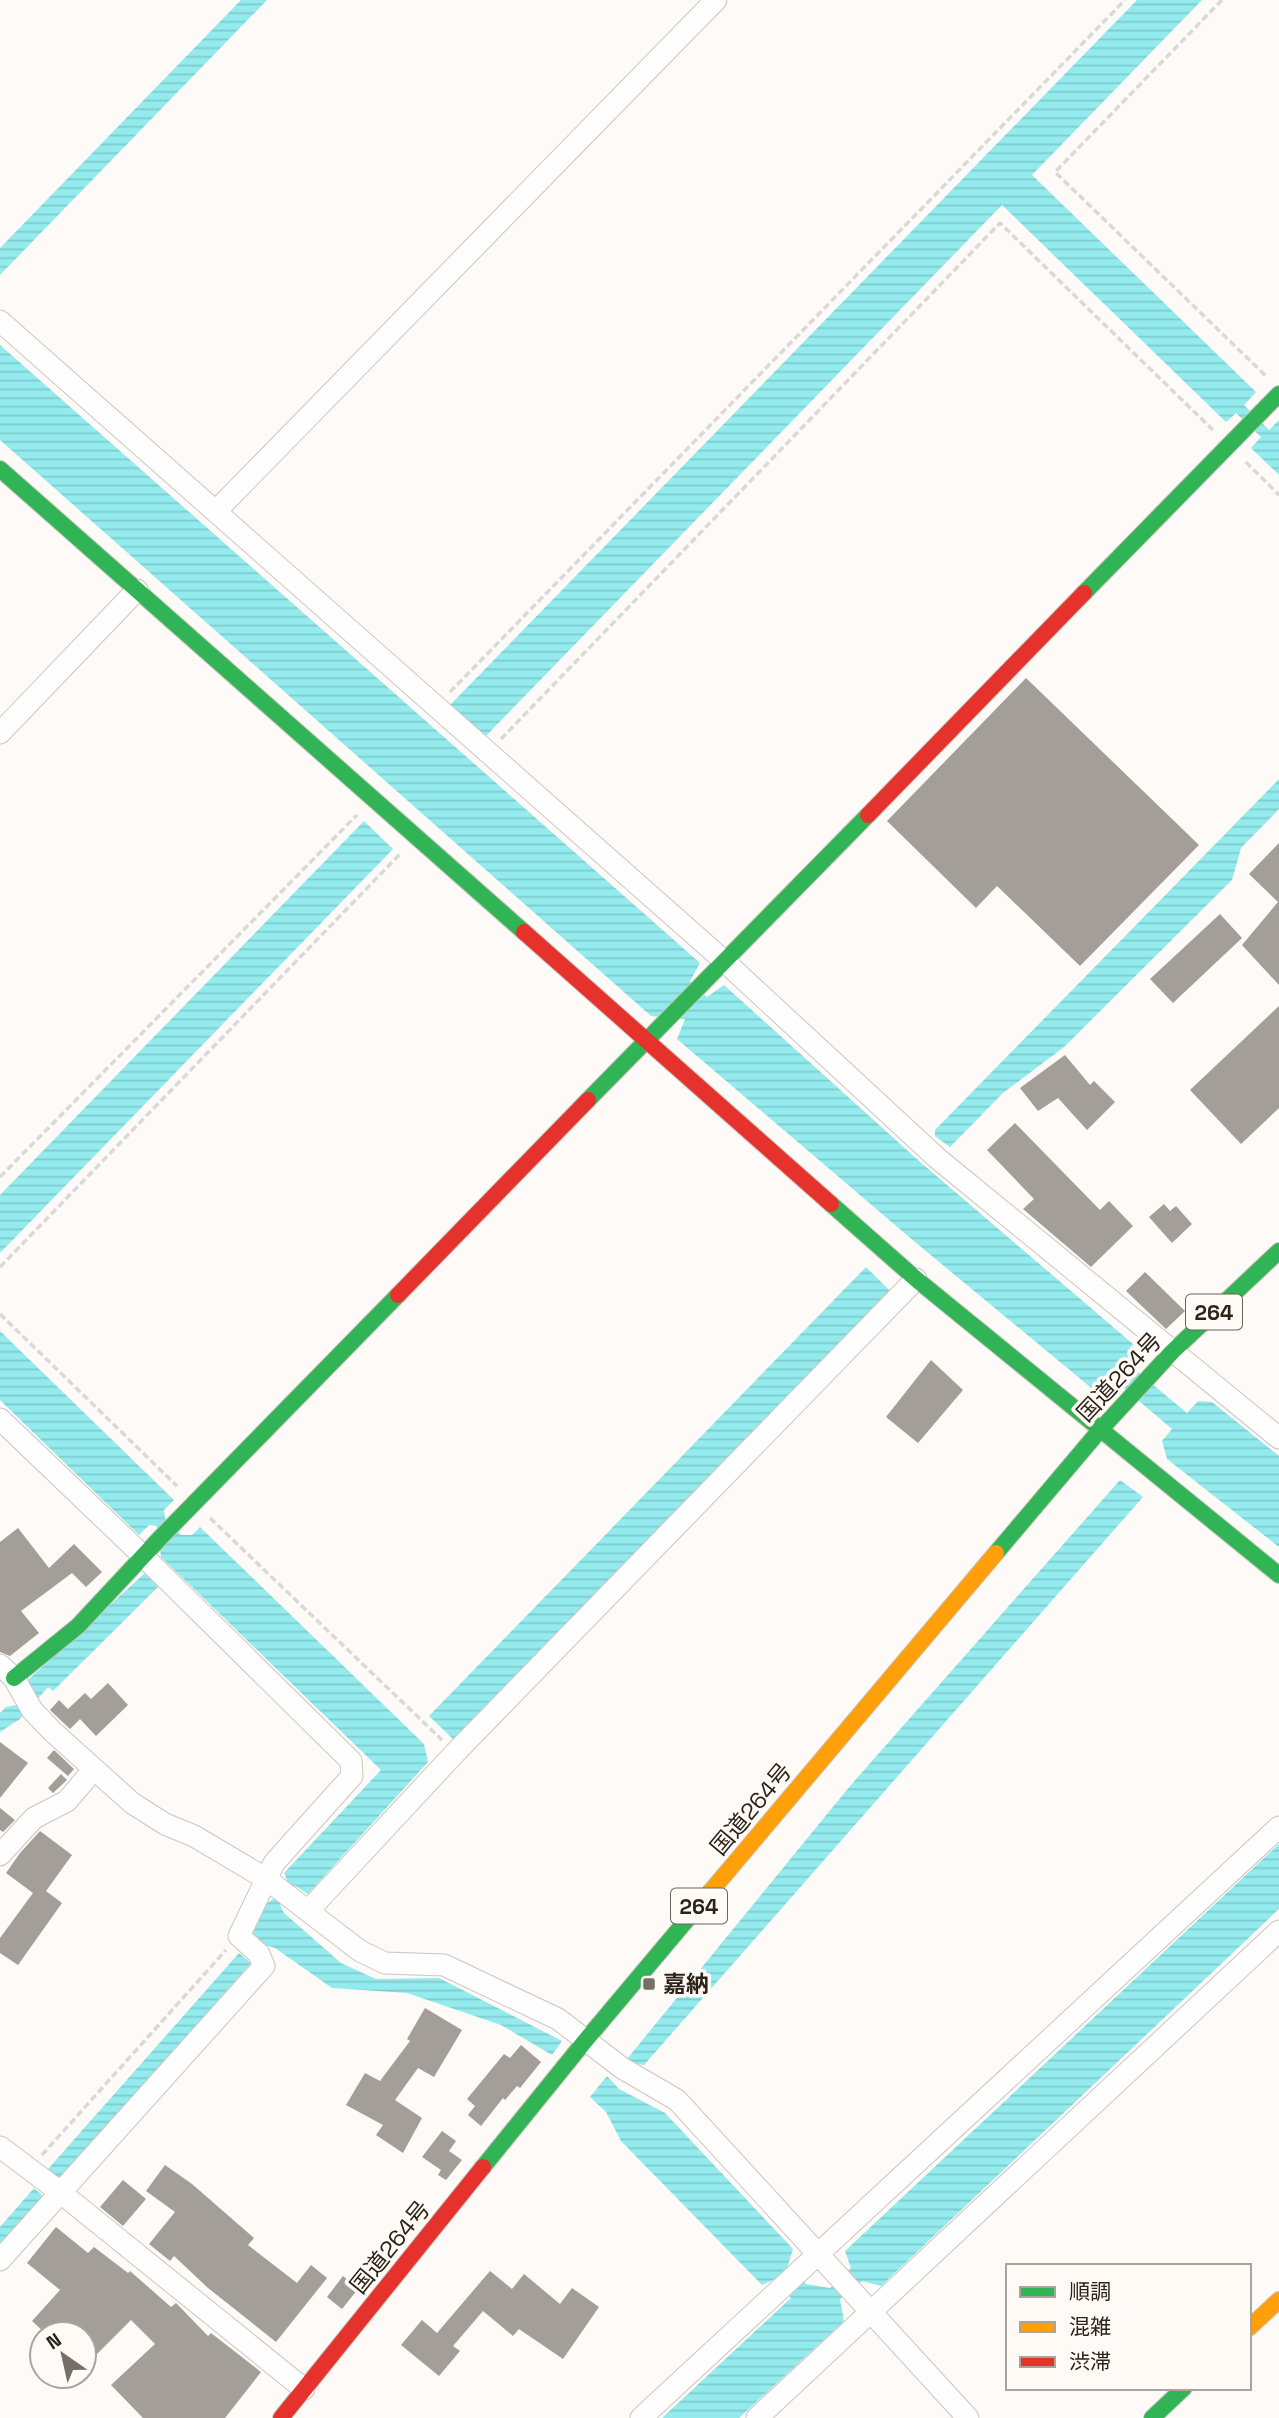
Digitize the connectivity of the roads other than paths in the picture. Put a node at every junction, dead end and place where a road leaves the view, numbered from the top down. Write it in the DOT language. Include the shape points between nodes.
graph roads {
  1 [pos="716,0"];
  2 [pos="0,321"];
  3 [pos="1279,394"];
  4 [pos="0,469"];
  5 [pos="216,511"];
  6 [pos="137,590"];
  7 [pos="0,733"];
  8 [pos="723,960"];
  9 [pos="646,1042"];
  10 [pos="1279,1251"];
  11 [pos="916,1279"];
  12 [pos="1172,1352"];
  13 [pos="0,1419"];
  14 [pos="1100,1430"];
  15 [pos="1279,1438"];
  16 [pos="142,1555"];
  17 [pos="1279,1575"];
  18 [pos="17,1686"];
  19 [pos="94,1769"];
  20 [pos="1279,1827"];
  21 [pos="0,1855"];
  22 [pos="278,1887"];
  23 [pos="309,1910"];
  24 [pos="1279,1931"];
  25 [pos="585,2041"];
  26 [pos="0,2147"];
  27 [pos="60,2192"];
  28 [pos="818,2255"];
  29 [pos="0,2260"];
  30 [pos="1279,2300"];
  31 [pos="871,2312"];
  32 [pos="1251,2326"];
  33 [pos="304,2389"];
  34 [pos="1182,2390"];
  35 [pos="281,2418"];
  36 [pos="641,2418"];
  37 [pos="757,2418"];
  38 [pos="968,2418"];
  39 [pos="1152,2418"];
  1 -- 5 [label="street"];
  2 -- 5 [label="street"];
  3 -- 8 [label="main road"];
  4 -- 6 [label="main road"];
  5 -- 8 [label="street"];
  6 -- 7 [label="street"];
  6 -- 9 [label="main road"];
  8 -- 9 [label="main road"];
  8 -- 12 [label="street" via="937,1158"];
  9 -- 11 [label="main road"];
  9 -- 16 [label="main road"];
  10 -- 12 [label="main road, 国道264号 / 264"];
  11 -- 14 [label="main road"];
  11 -- 23 [label="street" via="455,1753"];
  12 -- 14 [label="main road, 国道264号 / 264"];
  12 -- 15 [label="street"];
  13 -- 16 [label="street"];
  14 -- 17 [label="main road"];
  14 -- 25 [label="main road, 国道264号 / 264"];
  16 -- 18 [label="main road"];
  16 -- 22 [label="street" via="351,1761 352,1776 274,1863"];
  18 -- 19 [label="street"];
  19 -- 21 [label="street" via="67,1801 34,1818"];
  19 -- 22 [label="street" via="164,1824 194,1836"];
  20 -- 28 [label="street"];
  22 -- 23 [label="street"];
  22 -- 27 [label="street" via="239,1936 259,1954 264,1966"];
  23 -- 25 [label="street" via="360,1951 386,1964 444,1965 558,2019"];
  24 -- 31 [label="street"];
  25 -- 28 [label="street" via="677,2100"];
  25 -- 33 [label="main road, 国道264号 / 264"];
  26 -- 27 [label="street"];
  27 -- 29 [label="street"];
  27 -- 33 [label="street"];
  28 -- 31 [label="street"];
  28 -- 36 [label="street"];
  30 -- 32 [label="main road"];
  31 -- 37 [label="street"];
  31 -- 38 [label="street"];
  33 -- 35 [label="main road, 国道264号 / 264"];
  34 -- 39 [label="main road"];
}
